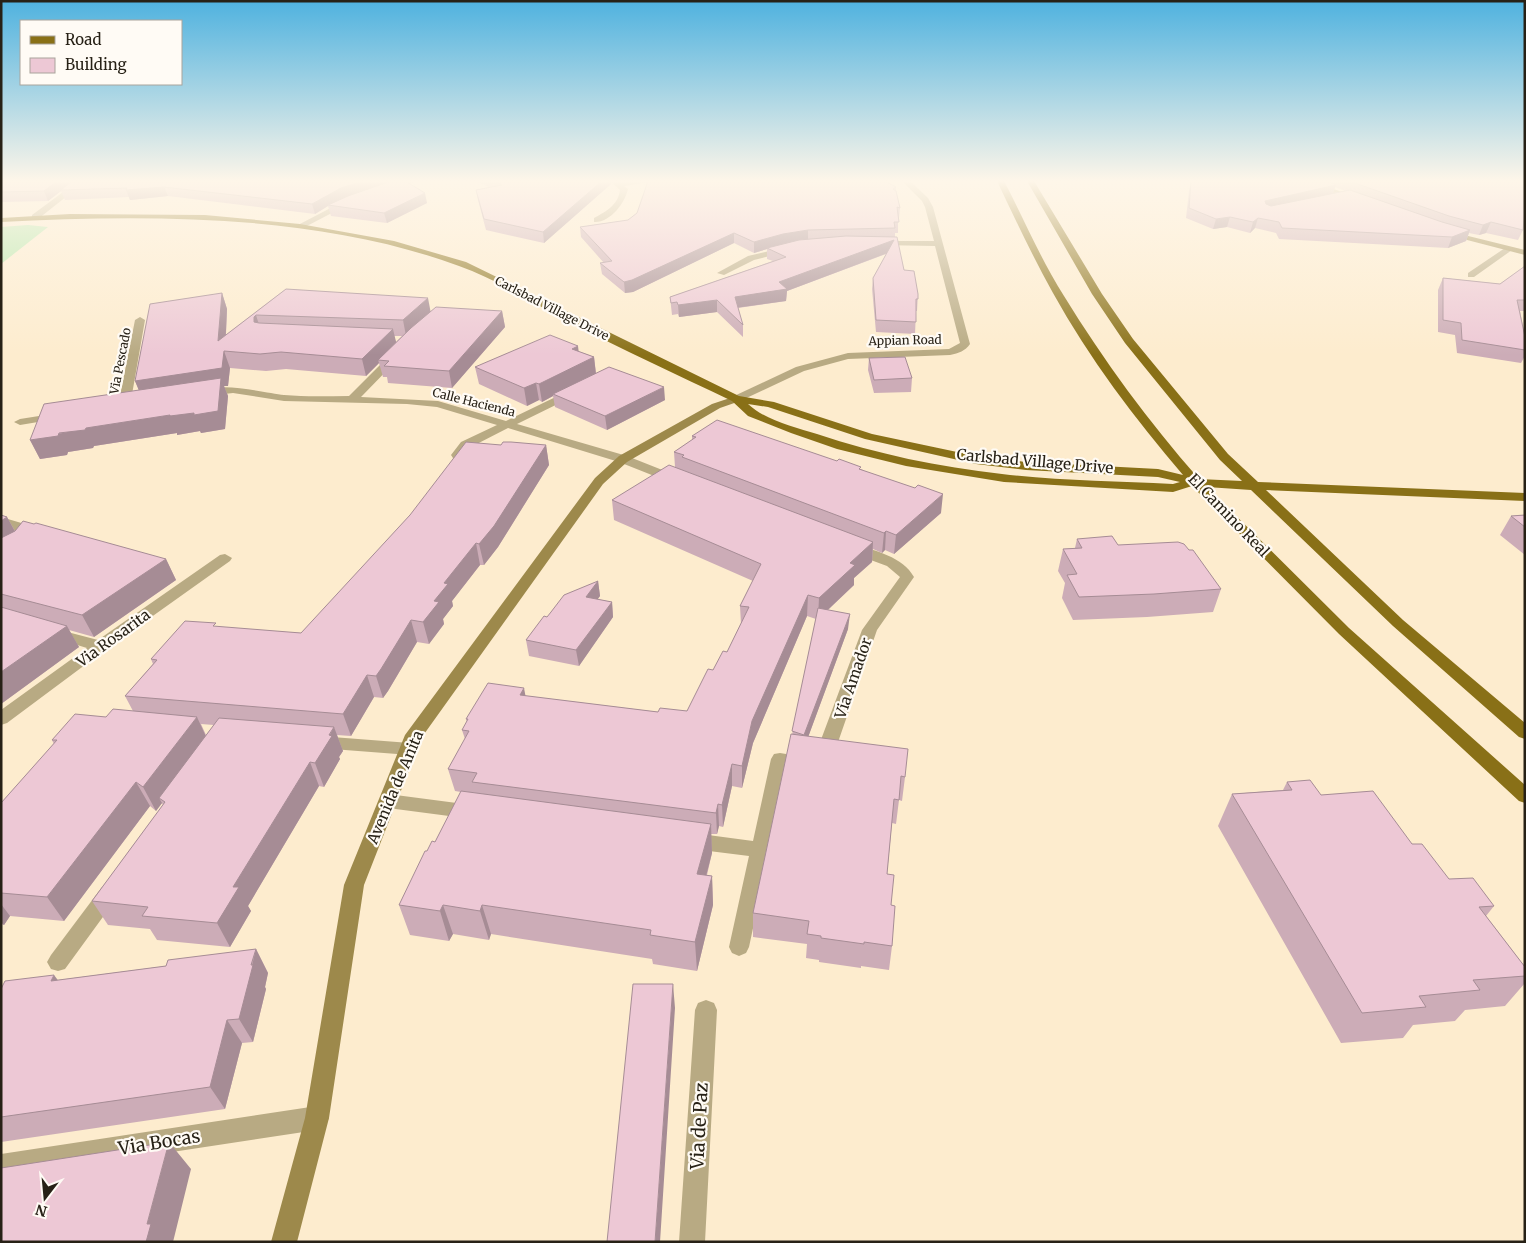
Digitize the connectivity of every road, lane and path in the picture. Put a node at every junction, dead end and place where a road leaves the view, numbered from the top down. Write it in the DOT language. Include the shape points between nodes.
graph roads {
  1 [pos="372,239"];
  2 [pos="938,239"];
  3 [pos="1030,239"];
  4 [pos="1064,239"];
  5 [pos="1470,239"];
  6 [pos="870,243"];
  7 [pos="940,244"];
  8 [pos="795,248"];
  9 [pos="1508,250"];
  10 [pos="1525,253"];
  11 [pos="720,273"];
  12 [pos="1471,275"];
  13 [pos="140,320"];
  14 [pos="403,348"];
  15 [pos="579,389"];
  16 [pos="196,395"];
  17 [pos="736,399"];
  18 [pos="352,400"];
  19 [pos="124,406"];
  20 [pos="67,415"];
  21 [pos="20,422"];
  22 [pos="508,424"];
  23 [pos="623,460"];
  24 [pos="448,468"];
  25 [pos="1195,482"];
  26 [pos="687,484"];
  27 [pos="1254,486"];
  28 [pos="1525,496"];
  29 [pos="1,521"];
  30 [pos="842,544"];
  31 [pos="225,558"];
  32 [pos="1,559"];
  33 [pos="46,631"];
  34 [pos="100,646"];
  35 [pos="1,719"];
  36 [pos="1525,734"];
  37 [pos="303,740"];
  38 [pos="828,745"];
  39 [pos="410,749"];
  40 [pos="780,759"];
  41 [pos="1525,796"];
  42 [pos="388,801"];
  43 [pos="486,814"];
  44 [pos="673,838"];
  45 [pos="761,850"];
  46 [pos="120,879"];
  47 [pos="739,947"];
  48 [pos="58,962"];
  49 [pos="706,1010"];
  50 [pos="317,1118"];
  51 [pos="1,1166"];
  52 [pos="284,1242"];
  53 [pos="692,1242"];
  1 -- 17 [label="main road, Carlsbad Village Drive" via="463,264"];
  2 -- 7 [label="street, Appian Road"];
  3 -- 25 [label="main road, El Camino Real" via="1058,294 1111,376 1151,431"];
  4 -- 27 [label="main road" via="1129,341 1224,458"];
  5 -- 9 [label="street"];
  6 -- 7 [label="street"];
  7 -- 17 [label="street, Appian Road" via="965,342 962,347 950,352 848,356 800,369"];
  8 -- 11 [label="street" via="751,258"];
  9 -- 10 [label="street"];
  9 -- 12 [label="street"];
  13 -- 19 [label="street, Via Pescado"];
  14 -- 18 [label="street"];
  15 -- 22 [label="street"];
  16 -- 18 [label="street, Calle Hacienda" via="233,390 284,398"];
  17 -- 23 [label="street, Avenida de Anita" via="716,406"];
  17 -- 25 [label="main road, Carlsbad Village Drive" via="752,414 814,437 906,462 967,474 1173,488"];
  18 -- 22 [label="street, Calle Hacienda" via="438,404"];
  20 -- 21 [label="street"];
  22 -- 23 [label="street, Calle Hacienda"];
  22 -- 24 [label="street" via="465,445"];
  23 -- 26 [label="street, Calle Hacienda"];
  23 -- 39 [label="street, Avenida de Anita" via="599,481 414,735"];
  25 -- 27 [label="main road, Carlsbad Village Drive"];
  25 -- 41 [label="main road, El Camino Real" via="1344,631"];
  27 -- 28 [label="main road, Carlsbad Village Drive"];
  27 -- 36 [label="main road" via="1398,623"];
  29 -- 32 [label="street" via="30,530 31,534 20,547"];
  30 -- 38 [label="street, Via Amador" via="897,565 907,577 870,630"];
  31 -- 34 [label="street, Via Rosarita"];
  33 -- 34 [label="street"];
  34 -- 35 [label="street, Via Rosarita"];
  37 -- 39 [label="street"];
  39 -- 42 [label="street, Avenida de Anita"];
  40 -- 45 [label="street"];
  42 -- 43 [label="street"];
  42 -- 50 [label="street, Avenida de Anita" via="354,885"];
  44 -- 45 [label="street"];
  45 -- 47 [label="street"];
  46 -- 48 [label="street"];
  49 -- 53 [label="street, Via de Paz"];
  50 -- 51 [label="street, Via Bocas"];
  50 -- 52 [label="street, Avenida de Anita"];
}
